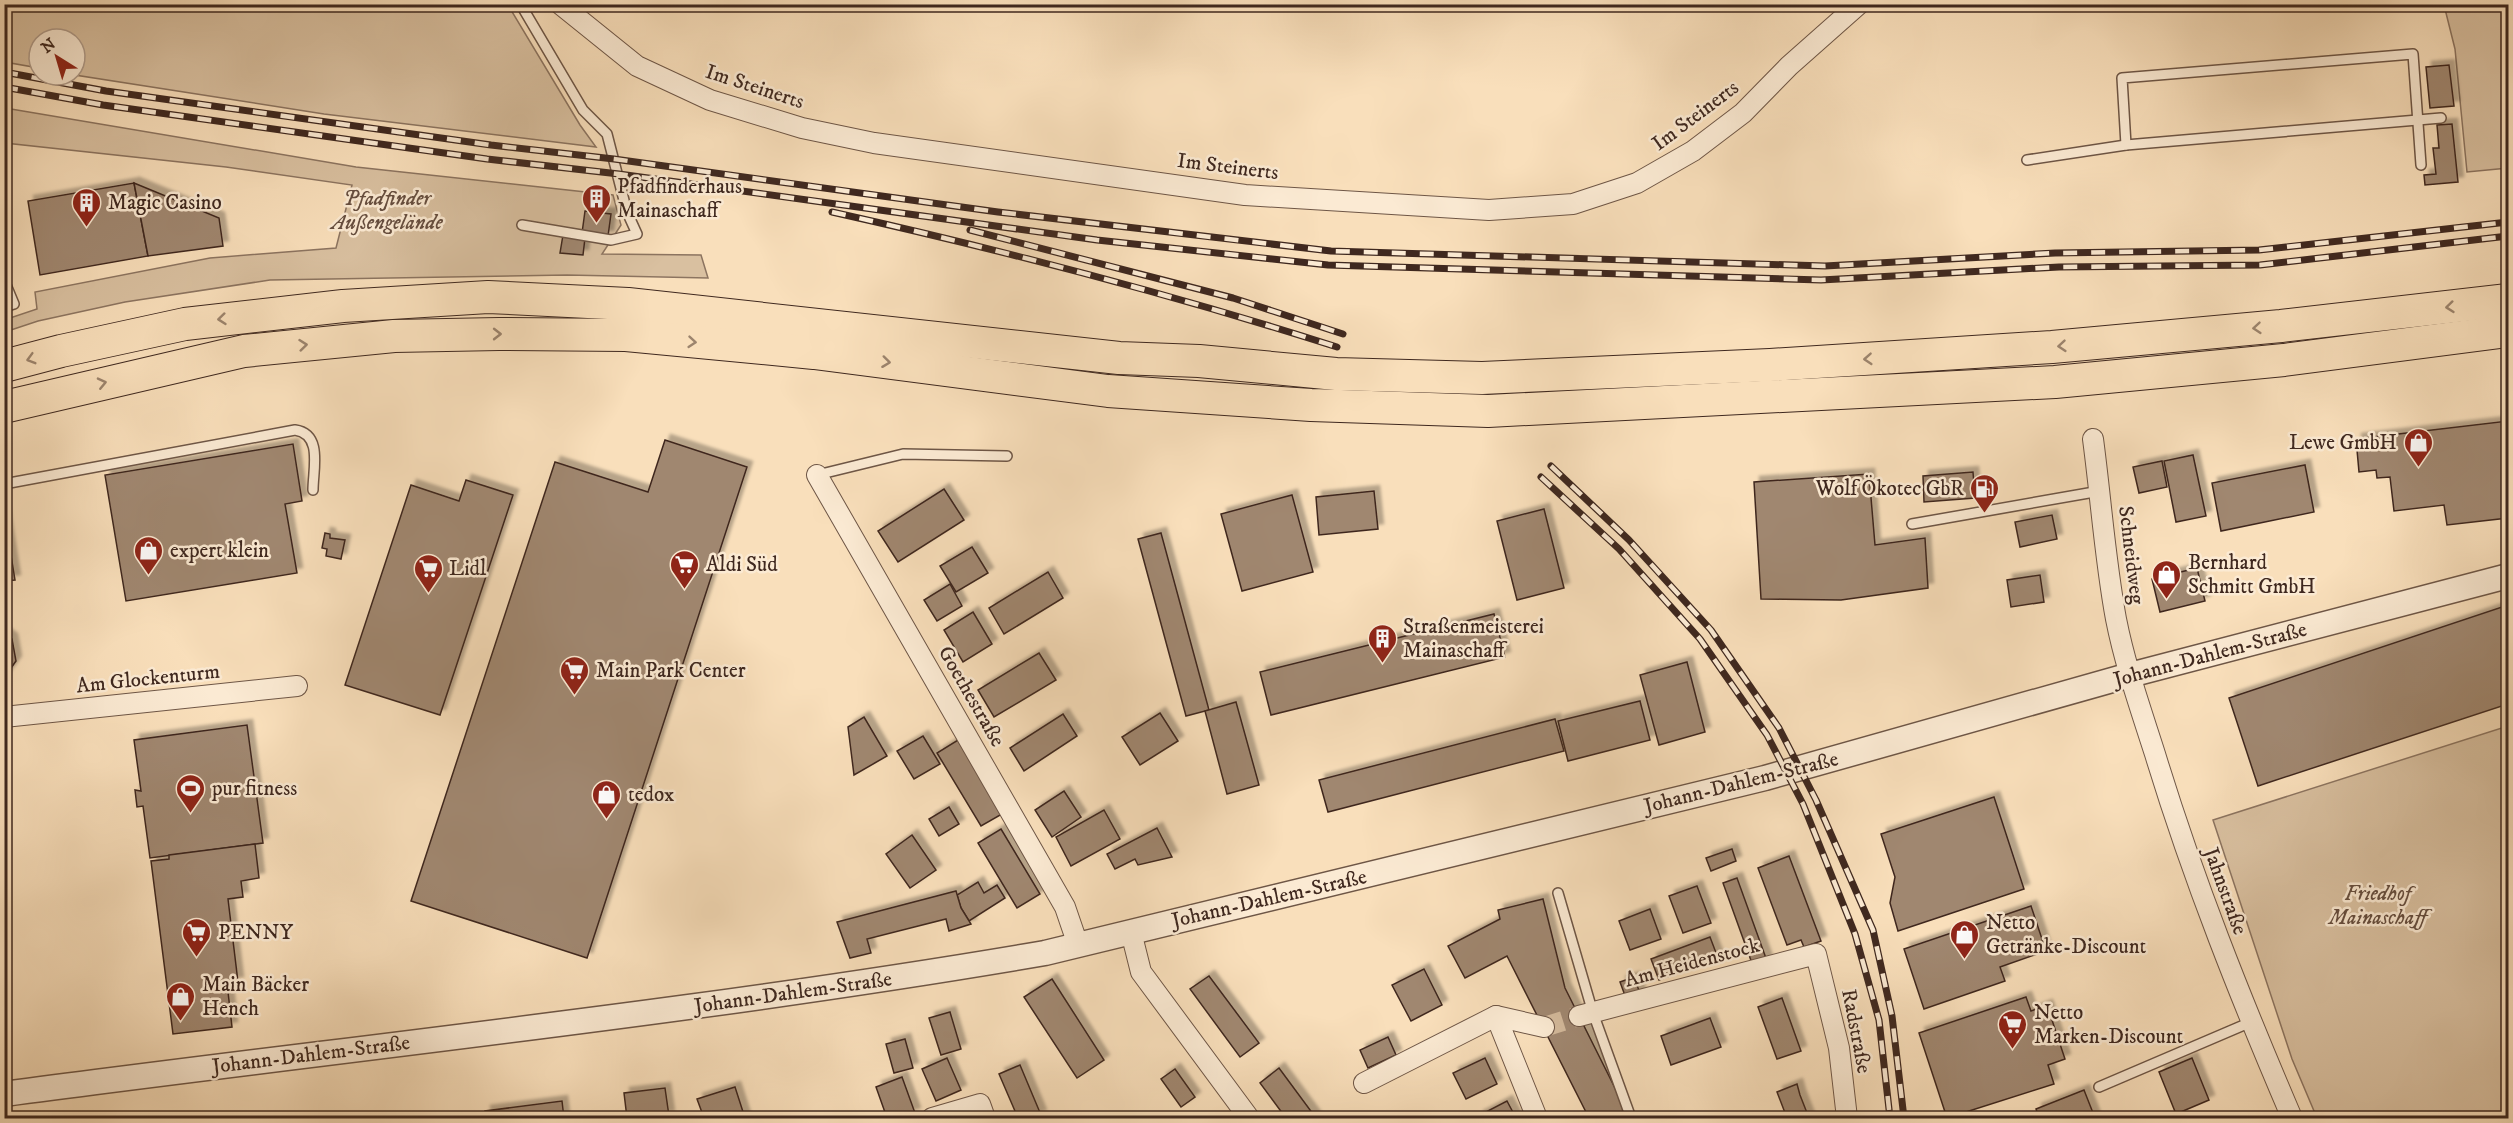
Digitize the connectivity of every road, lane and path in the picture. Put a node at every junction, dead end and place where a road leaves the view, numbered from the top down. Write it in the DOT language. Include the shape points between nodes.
graph roads {
  1 [pos="524,4"];
  2 [pos="560,4"];
  3 [pos="1859,4"];
  4 [pos="2441,118"];
  5 [pos="2417,120"];
  6 [pos="2126,145"];
  7 [pos="2026,160"];
  8 [pos="2421,165"];
  9 [pos="522,225"];
  10 [pos="4,280"];
  11 [pos="2508,300"];
  12 [pos="4,307"];
  13 [pos="2508,331"];
  14 [pos="4,366"];
  15 [pos="4,407"];
  16 [pos="2093,439"];
  17 [pos="1007,456"];
  18 [pos="817,475"];
  19 [pos="4,484"];
  20 [pos="313,490"];
  21 [pos="2100,491"];
  22 [pos="1912,524"];
  23 [pos="2508,576"];
  24 [pos="2130,675"];
  25 [pos="297,686"];
  26 [pos="4,717"];
  27 [pos="1558,893"];
  28 [pos="1131,932"];
  29 [pos="1078,945"];
  30 [pos="1816,954"];
  31 [pos="1586,1014"];
  32 [pos="1496,1016"];
  33 [pos="2251,1022"];
  34 [pos="1544,1027"];
  35 [pos="1364,1083"];
  36 [pos="2099,1087"];
  37 [pos="4,1094"];
  38 [pos="932,1119"];
  39 [pos="985,1119"];
  40 [pos="1249,1119"];
  41 [pos="1537,1119"];
  42 [pos="1631,1119"];
  43 [pos="1847,1119"];
  44 [pos="2292,1119"];
  1 -- 9 [label="lane" via="583,110 607,134 627,212 637,234 611,240"];
  2 -- 3 [label="street, Im Steinerts" via="637,66 710,100 802,128 874,143 1245,195 1489,210 1574,204 1637,183 1693,151 1743,113"];
  4 -- 5 [label="lane"];
  5 -- 6 [label="lane"];
  5 -- 6 [label="lane" via="2413,54 2122,78"];
  5 -- 8 [label="lane"];
  6 -- 7 [label="lane"];
  10 -- 12 [label="lane" via="14,304"];
  11 -- 14 [label="highway, one-way" via="2052,347 1482,378 1336,374 1119,358 628,304 488,297 343,306 185,324"];
  15 -- 13 [label="highway, one-way" via="244,351 394,336 626,335 814,353 1108,391 1311,405 1488,411 2055,382 2284,360"];
  16 -- 21 [label="street, Schneidweg"];
  17 -- 18 [label="lane" via="903,454"];
  18 -- 29 [label="street, Goethestraße" via="1065,907"];
  19 -- 20 [label="lane" via="295,430 311,437 314,446"];
  21 -- 22 [label="lane"];
  21 -- 24 [label="street, Schneidweg" via="2116,617"];
  23 -- 24 [label="street, Johann-Dahlem-Straße"];
  24 -- 28 [label="street, Johann-Dahlem-Straße" via="1765,778"];
  24 -- 33 [label="street, Jahnstraße" via="2178,829"];
  25 -- 26 [label="street, Am Glockenturm"];
  27 -- 31 [label="lane"];
  28 -- 29 [label="street, Johann-Dahlem-Straße"];
  28 -- 40 [label="street" via="1141,972"];
  29 -- 37 [label="street, Johann-Dahlem-Straße" via="958,968 615,1017"];
  30 -- 31 [label="street, Am Heidenstock"];
  30 -- 43 [label="street, Radstraße" via="1839,1048"];
  31 -- 42 [label="lane"];
  32 -- 34 [label="street"];
  32 -- 35 [label="street"];
  32 -- 41 [label="street"];
  33 -- 36 [label="lane"];
  33 -- 44 [label="street, Jahnstraße"];
  38 -- 39 [label="street" via="980,1104"];
}
